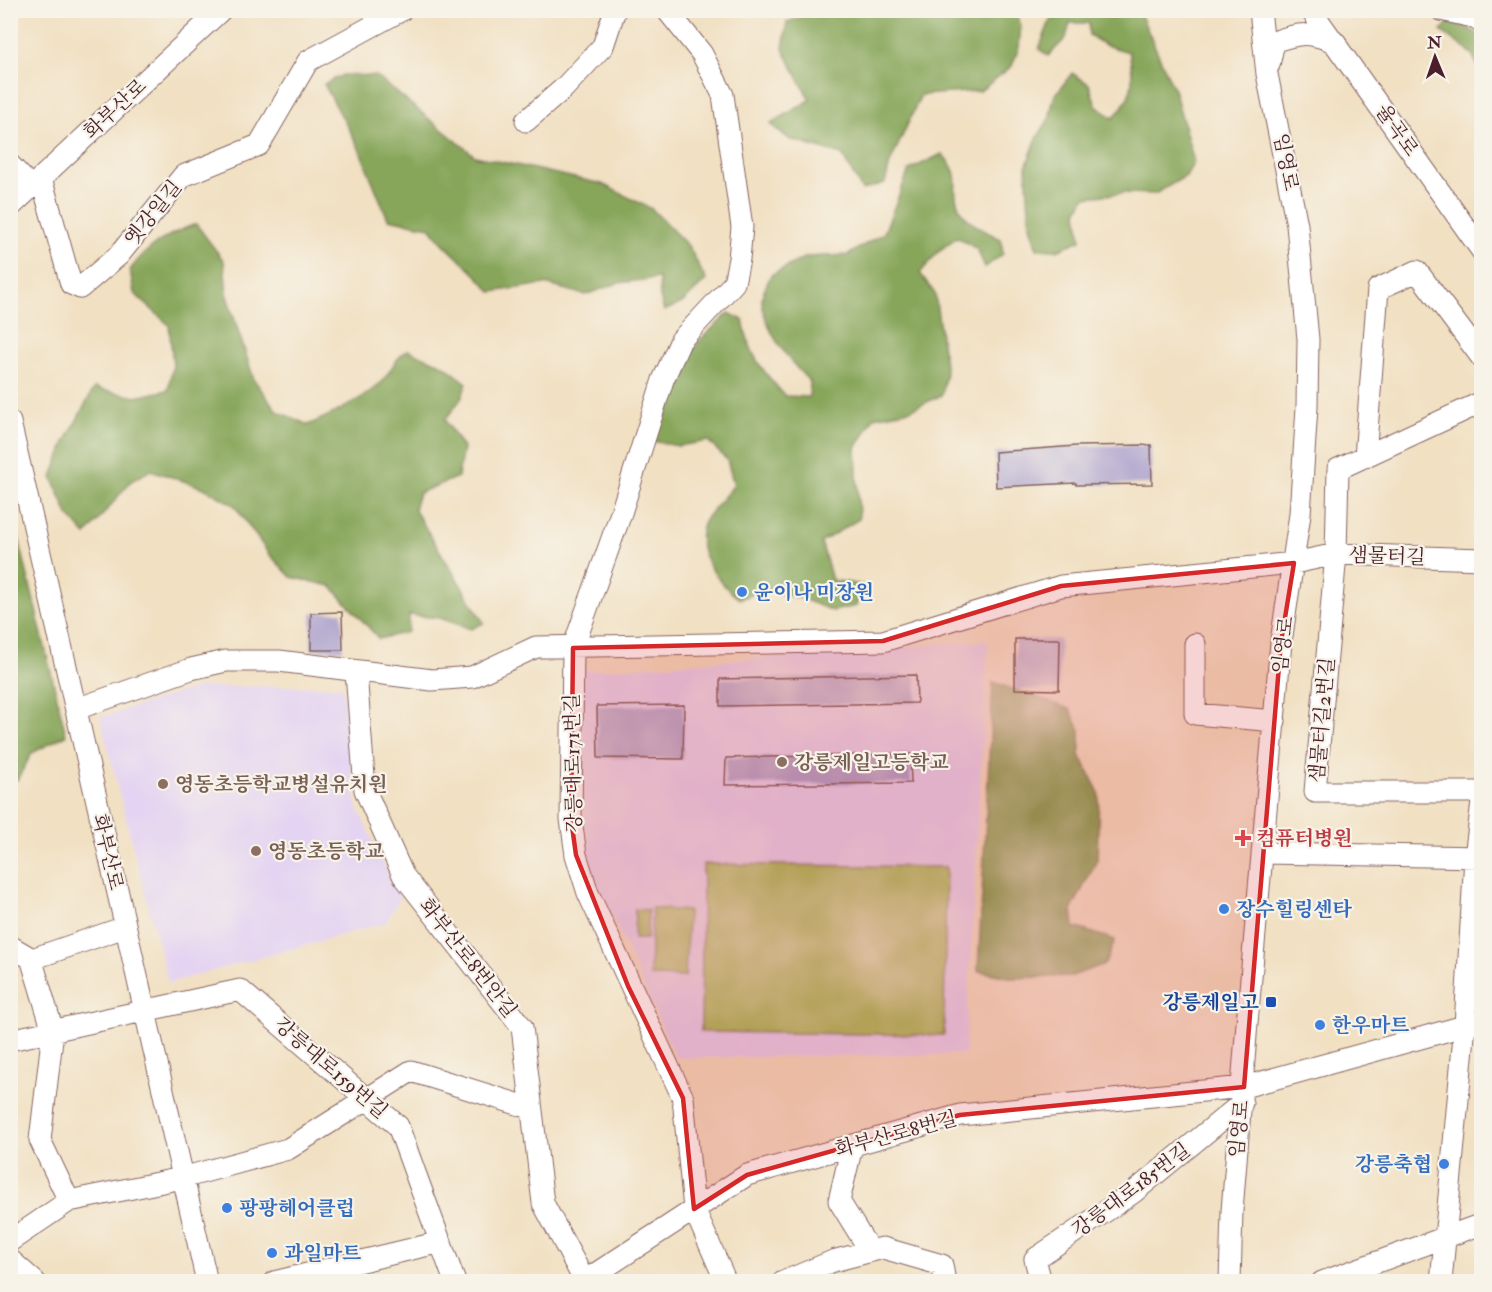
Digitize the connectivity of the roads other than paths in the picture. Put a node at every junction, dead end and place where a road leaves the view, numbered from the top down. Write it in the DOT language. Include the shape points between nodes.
graph roads {
  1 [pos="220,10"];
  2 [pos="402,10"];
  3 [pos="615,10"];
  4 [pos="667,10"];
  5 [pos="1260,10"];
  6 [pos="1311,10"];
  7 [pos="1441,10"];
  8 [pos="1482,23"];
  9 [pos="1336,43"];
  10 [pos="1267,74"];
  11 [pos="526,121"];
  12 [pos="10,165"];
  13 [pos="36,183"];
  14 [pos="10,207"];
  15 [pos="1482,251"];
  16 [pos="1482,358"];
  17 [pos="1482,402"];
  18 [pos="10,422"];
  19 [pos="1365,456"];
  20 [pos="1335,554"];
  21 [pos="1482,560"];
  22 [pos="1294,563"];
  23 [pos="1195,644"];
  24 [pos="573,648"];
  25 [pos="356,672"];
  26 [pos="76,709"];
  27 [pos="1275,721"];
  28 [pos="1482,792"];
  29 [pos="1482,802"];
  30 [pos="1264,853"];
  31 [pos="1478,857"];
  32 [pos="125,927"];
  33 [pos="10,946"];
  34 [pos="31,958"];
  35 [pos="144,1011"];
  36 [pos="1473,1023"];
  37 [pos="53,1030"];
  38 [pos="10,1040"];
  39 [pos="1243,1095"];
  40 [pos="367,1099"];
  41 [pos="531,1108"];
  42 [pos="852,1146"];
  43 [pos="182,1178"];
  44 [pos="69,1201"];
  45 [pos="694,1209"];
  46 [pos="1482,1224"];
  47 [pos="1444,1236"];
  48 [pos="10,1241"];
  49 [pos="441,1242"];
  50 [pos="870,1251"];
  51 [pos="10,1260"];
  52 [pos="35,1281"];
  53 [pos="207,1281"];
  54 [pos="274,1281"];
  55 [pos="455,1281"];
  56 [pos="584,1281"];
  57 [pos="726,1281"];
  58 [pos="783,1281"];
  59 [pos="945,1281"];
  60 [pos="1041,1281"];
  61 [pos="1230,1281"];
  62 [pos="1322,1281"];
  63 [pos="1441,1281"];
  1 -- 13 [label="street, 화부산로"];
  2 -- 13 [label="street, 옛강일길" via="308,61 259,145 183,176 119,255 80,288 71,284"];
  3 -- 11 [label="street" via="603,46"];
  4 -- 24 [label="street, 강릉대로171번길" via="702,54 723,95 742,227 734,283 681,340 663,380"];
  5 -- 10 [label="street, 임영로"];
  6 -- 9 [label="street, 율곡로"];
  7 -- 8 [label="street"];
  9 -- 10 [label="street" via="1314,33 1274,42"];
  9 -- 15 [label="street, 율곡로"];
  10 -- 22 [label="street, 임영로" via="1297,225 1308,339 1307,407"];
  12 -- 13 [label="street"];
  13 -- 14 [label="street, 화부산로"];
  16 -- 19 [label="street" via="1417,271 1378,289"];
  17 -- 19 [label="street"];
  18 -- 26 [label="street, 화부산로"];
  19 -- 20 [label="street" via="1338,469"];
  20 -- 21 [label="street, 샘물터길"];
  20 -- 22 [label="street, 샘물터길"];
  20 -- 28 [label="street, 샘물터길2번길" via="1315,792"];
  22 -- 24 [label="street, 샘물터길" via="1061,586 884,641"];
  22 -- 27 [label="street, 임영로" via="1281,642"];
  23 -- 27 [label="street" via="1195,714"];
  24 -- 25 [label="street, 샘물터길" via="536,647 472,677 432,680"];
  24 -- 45 [label="street, 강릉대로171번길" via="571,819 576,855 628,986 682,1098"];
  25 -- 26 [label="street, 샘물터길" via="279,661 226,661 191,669"];
  25 -- 41 [label="street, 화부산로8번안길" via="365,790 403,875 522,1027"];
  26 -- 32 [label="street, 화부산로"];
  27 -- 30 [label="street, 임영로"];
  29 -- 31 [label="street"];
  30 -- 31 [label="street"];
  30 -- 39 [label="street, 임영로"];
  31 -- 36 [label="street"];
  32 -- 34 [label="street"];
  32 -- 35 [label="street, 화부산로"];
  33 -- 34 [label="street"];
  34 -- 37 [label="street"];
  35 -- 37 [label="street"];
  35 -- 40 [label="street, 강릉대로159번길" via="240,990"];
  35 -- 43 [label="street, 화부산로"];
  36 -- 39 [label="street"];
  36 -- 47 [label="street"];
  37 -- 38 [label="street"];
  37 -- 44 [label="street" via="40,1140"];
  39 -- 42 [label="street, 화부산로8번길" via="960,1115"];
  39 -- 60 [label="street, 강릉대로185번길" via="1134,1192 1035,1259"];
  39 -- 61 [label="street, 임영로"];
  40 -- 41 [label="street" via="411,1071"];
  40 -- 43 [label="street" via="288,1149"];
  40 -- 49 [label="street, 강릉대로159번길" via="398,1125"];
  41 -- 56 [label="street, 화부산로8번안길" via="543,1203"];
  42 -- 45 [label="street, 화부산로8번길" via="747,1175"];
  42 -- 50 [label="street" via="839,1201"];
  43 -- 44 [label="street"];
  43 -- 53 [label="street, 화부산로"];
  44 -- 48 [label="street"];
  45 -- 56 [label="street, 화부산로8번길"];
  45 -- 57 [label="street, 강릉대로171번길"];
  46 -- 47 [label="street"];
  47 -- 62 [label="street"];
  47 -- 63 [label="street"];
  49 -- 54 [label="street"];
  49 -- 55 [label="street, 강릉대로159번길"];
  50 -- 58 [label="street"];
  50 -- 59 [label="street" via="883,1248 942,1265"];
  51 -- 52 [label="street"];
}
